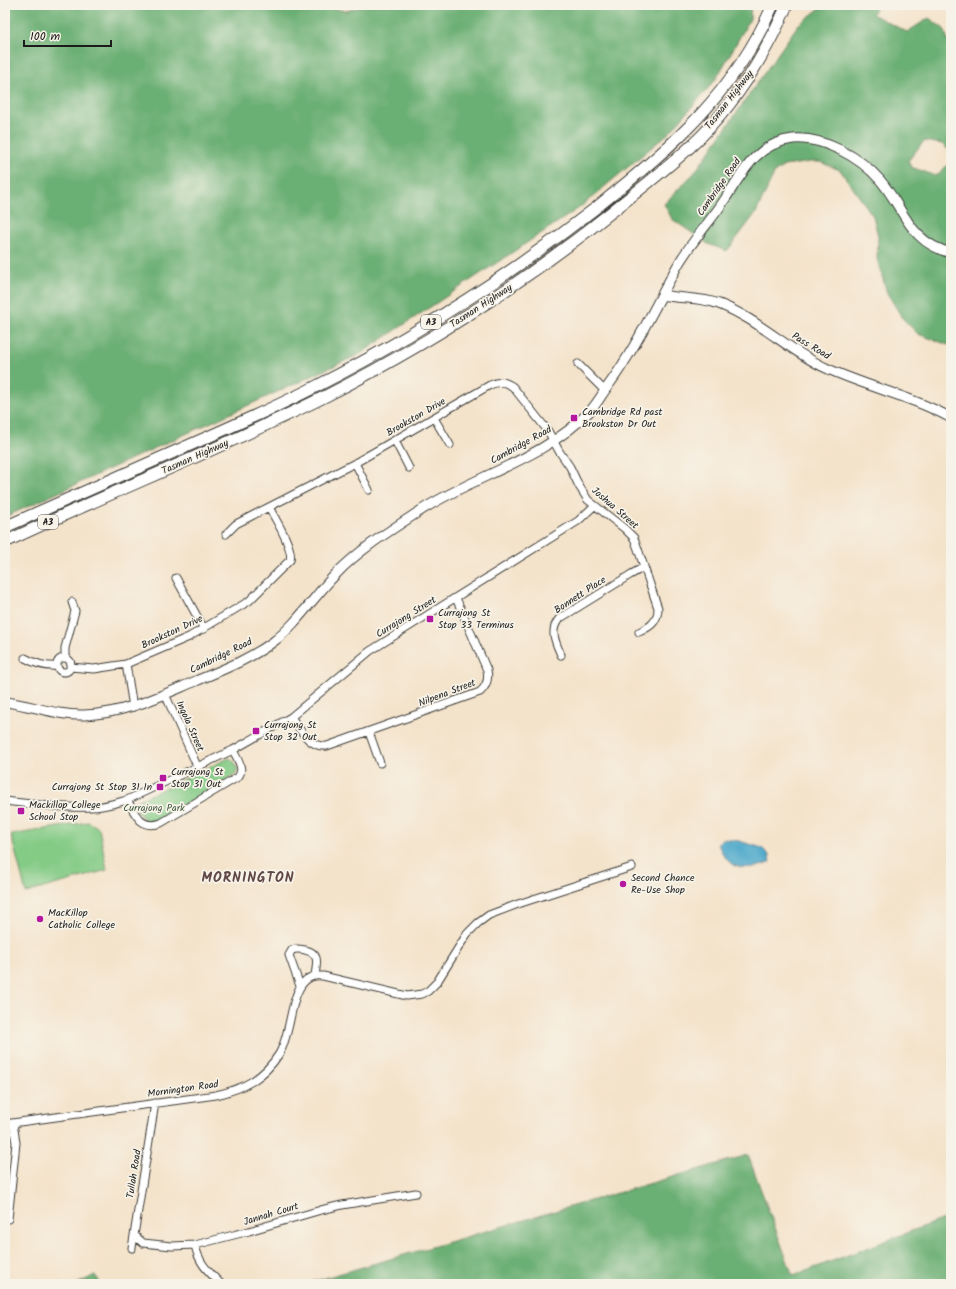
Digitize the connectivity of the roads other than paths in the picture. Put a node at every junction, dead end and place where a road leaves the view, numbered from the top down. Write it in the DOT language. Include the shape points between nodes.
graph roads {
  1 [pos="773,5"];
  2 [pos="787,5"];
  3 [pos="951,253"];
  4 [pos="662,295"];
  5 [pos="578,364"];
  6 [pos="604,391"];
  7 [pos="434,418"];
  8 [pos="951,418"];
  9 [pos="394,441"];
  10 [pos="554,441"];
  11 [pos="450,445"];
  12 [pos="355,463"];
  13 [pos="409,468"];
  14 [pos="369,490"];
  15 [pos="594,506"];
  16 [pos="269,508"];
  17 [pos="5,527"];
  18 [pos="226,534"];
  19 [pos="5,542"];
  20 [pos="644,567"];
  21 [pos="176,578"];
  22 [pos="456,598"];
  23 [pos="72,602"];
  24 [pos="204,629"];
  25 [pos="639,632"];
  26 [pos="561,655"];
  27 [pos="25,658"];
  28 [pos="65,658"];
  29 [pos="126,664"];
  30 [pos="57,666"];
  31 [pos="70,667"];
  32 [pos="165,694"];
  33 [pos="5,702"];
  34 [pos="133,707"];
  35 [pos="291,717"];
  36 [pos="369,732"];
  37 [pos="233,750"];
  38 [pos="380,763"];
  39 [pos="198,766"];
  40 [pos="128,800"];
  41 [pos="5,801"];
  42 [pos="632,867"];
  43 [pos="315,975"];
  44 [pos="300,986"];
  45 [pos="155,1103"];
  46 [pos="13,1123"];
  47 [pos="5,1124"];
  48 [pos="416,1193"];
  49 [pos="8,1218"];
  50 [pos="135,1236"];
  51 [pos="195,1245"];
  52 [pos="132,1248"];
  53 [pos="221,1284"];
  1 -- 17 [label="highway, Tasman Highway / A3" via="742,63 693,125 653,162 562,235 485,288 362,363 313,388"];
  2 -- 19 [label="highway, Tasman Highway / A3" via="771,40 747,79 717,118 690,147 597,224 499,295 386,364 324,397"];
  3 -- 4 [label="main road, Cambridge Road" via="933,247 924,240 880,180 862,164 827,144 792,139 772,145 755,156 745,168 681,260"];
  4 -- 6 [label="main road, Cambridge Road" via="620,370"];
  4 -- 8 [label="main road, Pass Road" via="702,299 719,304 743,316 825,368 915,400"];
  5 -- 6 [label="street"];
  6 -- 10 [label="main road, Cambridge Road" via="591,410"];
  7 -- 9 [label="street, Brookston Drive"];
  7 -- 10 [label="street, Brookston Drive" via="490,385 502,382 513,387"];
  7 -- 11 [label="street"];
  9 -- 12 [label="street, Brookston Drive"];
  9 -- 13 [label="street"];
  10 -- 15 [label="street, Joshua Street" via="582,493"];
  10 -- 32 [label="main road, Cambridge Road" via="508,466 457,489 380,538 335,574 303,614 272,642 248,657"];
  12 -- 14 [label="street"];
  12 -- 16 [label="street, Brookston Drive"];
  15 -- 20 [label="street, Joshua Street" via="630,533"];
  15 -- 22 [label="street, Currajong Street" via="578,521"];
  16 -- 18 [label="street, Brookston Drive" via="236,524"];
  16 -- 24 [label="street, Brookston Drive" via="289,547 290,560 249,601"];
  20 -- 25 [label="street, Joshua Street" via="658,613 655,621"];
  20 -- 26 [label="street, Bonnett Place" via="559,619 554,627 554,635"];
  21 -- 24 [label="street"];
  22 -- 35 [label="street, Currajong Street" via="370,651"];
  22 -- 36 [label="street, Nilpena Street" via="487,670 488,680 483,689 476,694"];
  23 -- 28 [label="street" via="75,612 65,648"];
  24 -- 29 [label="street, Brookston Drive"];
  27 -- 30 [label="street" via="32,662"];
  28 -- 30 [label="street" via="59,660"];
  28 -- 31 [label="street" via="70,661"];
  29 -- 31 [label="street, Brookston Drive" via="94,669"];
  29 -- 34 [label="street"];
  30 -- 31 [label="street" via="63,672"];
  32 -- 34 [label="main road, Cambridge Road"];
  32 -- 39 [label="street, Ingola Street"];
  33 -- 34 [label="main road, Cambridge Road" via="73,715 112,712"];
  35 -- 36 [label="street, Nilpena Street" via="309,741 319,746 327,746"];
  35 -- 37 [label="street, Currajong Street"];
  36 -- 38 [label="street"];
  37 -- 39 [label="street, Currajong Street"];
  37 -- 40 [label="street" via="241,767 240,774 161,823 142,823"];
  39 -- 40 [label="street, Currajong Street"];
  40 -- 41 [label="street, Currajong Street" via="91,807"];
  42 -- 43 [label="street" via="489,915 467,934 438,982 422,994 407,996"];
  43 -- 44 [label="street"];
  43 -- 44 [label="street" via="317,959 314,953 298,948 292,950 289,955"];
  44 -- 45 [label="street, Mornington Road" via="282,1048 272,1064 256,1080 226,1093"];
  45 -- 46 [label="street, Mornington Road"];
  45 -- 50 [label="street, Tullah Road"];
  46 -- 47 [label="street, Mornington Road"];
  46 -- 49 [label="street" via="16,1143"];
  48 -- 51 [label="street, Jannah Court" via="342,1205"];
  50 -- 51 [label="street, Jannah Court" via="143,1243"];
  50 -- 52 [label="street, Tullah Road"];
  51 -- 53 [label="street" via="200,1261"];
}
